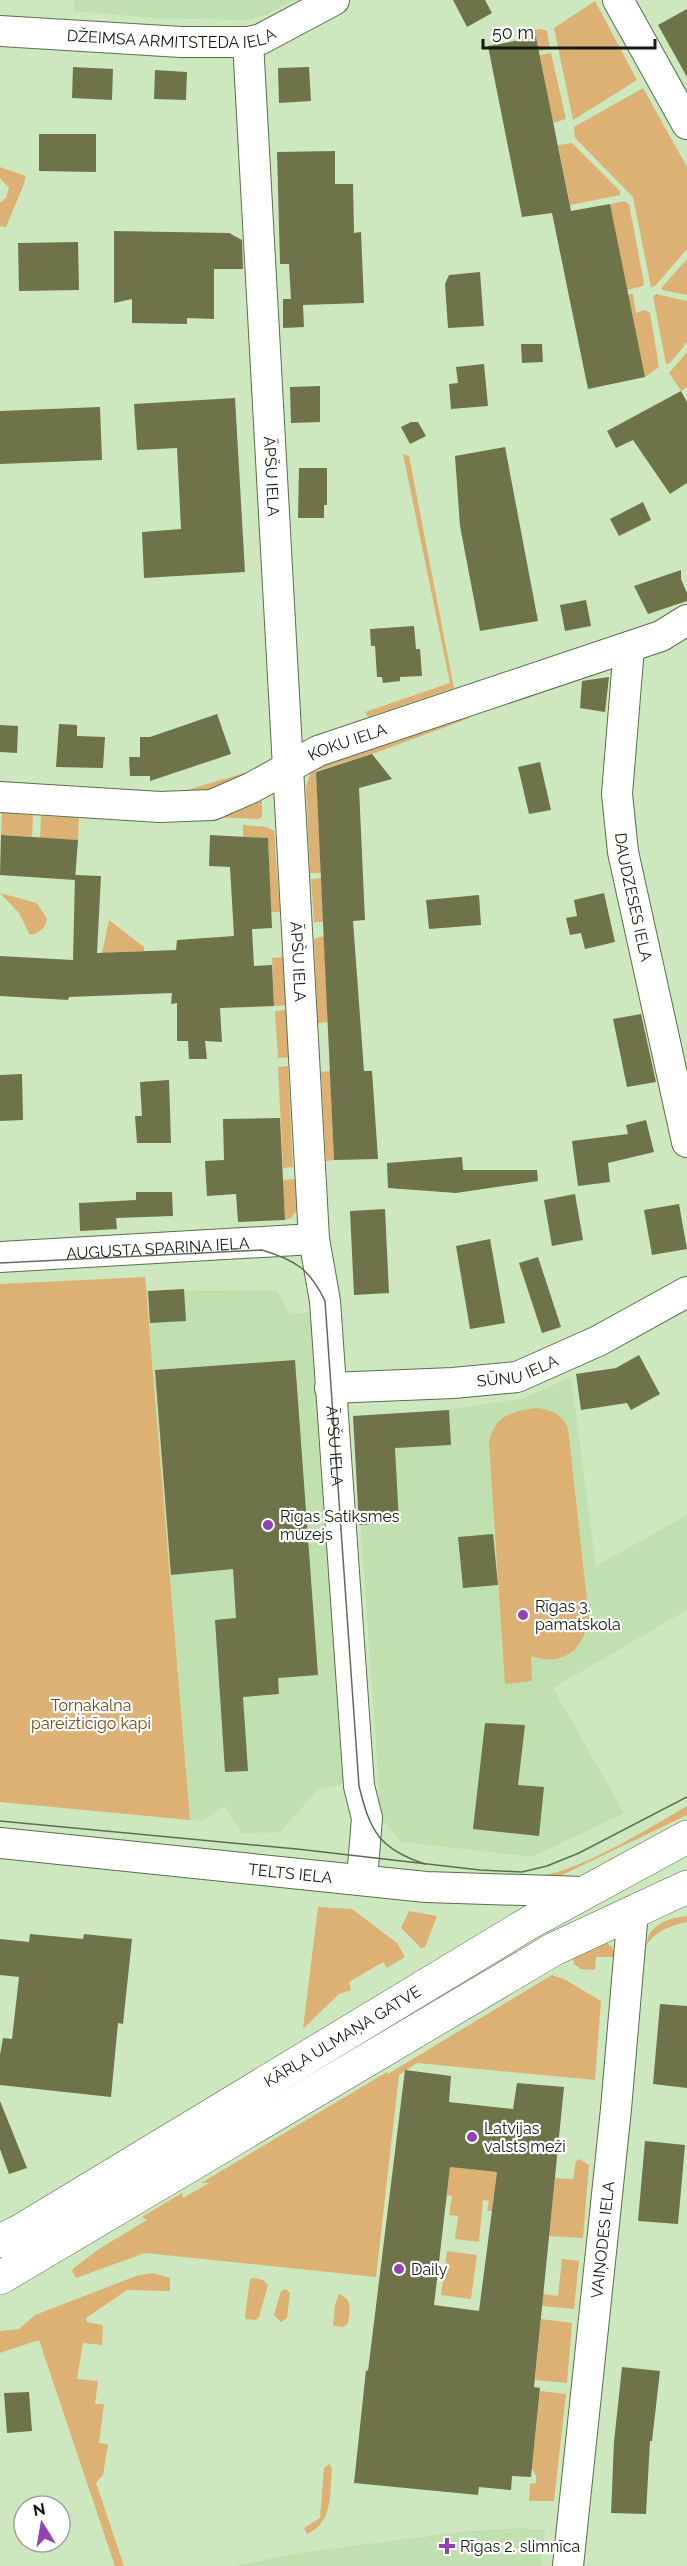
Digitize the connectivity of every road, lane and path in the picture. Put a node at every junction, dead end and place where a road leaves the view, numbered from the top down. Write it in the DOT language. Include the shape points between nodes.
graph roads {
  1 [pos="334,0"];
  2 [pos="618,0"];
  3 [pos="0,31"];
  4 [pos="248,42"];
  5 [pos="687,124"];
  6 [pos="687,620"];
  7 [pos="629,647"];
  8 [pos="288,768"];
  9 [pos="0,797"];
  10 [pos="687,1142"];
  11 [pos="314,1239"];
  12 [pos="0,1257"];
  13 [pos="687,1292"];
  14 [pos="330,1388"];
  15 [pos="687,1837"];
  16 [pos="0,1843"];
  17 [pos="362,1879"];
  18 [pos="583,1892"];
  19 [pos="679,1895"];
  20 [pos="633,1911"];
  21 [pos="0,2241"];
  22 [pos="0,2278"];
  23 [pos="568,2566"];
  1 -- 4 [label="street, DŽEIMSA ARMITSTEDA IELA" via="261,39"];
  2 -- 5 [label="street"];
  3 -- 4 [label="street, DŽEIMSA ARMITSTEDA IELA"];
  4 -- 8 [label="street, ĀPŠU IELA"];
  6 -- 7 [label="street, KOKU IELA" via="661,636"];
  7 -- 8 [label="street, KOKU IELA" via="318,751"];
  7 -- 10 [label="street, DAUDZESES IELA" via="617,794 623,852"];
  8 -- 9 [label="street, KOKU IELA" via="212,805 160,807"];
  8 -- 11 [label="street, ĀPŠU IELA"];
  11 -- 12 [label="street, AUGUSTA SPARIŅA IELA"];
  11 -- 14 [label="street, ĀPŠU IELA" via="325,1301"];
  13 -- 14 [label="street, SŪNU IELA" via="598,1341 517,1377"];
  14 -- 17 [label="street, ĀPŠU IELA" via="359,1786 367,1818"];
  15 -- 18 [label="highway, KĀRĻA ULMAŅA GATVE"];
  16 -- 17 [label="street, TELTS IELA"];
  17 -- 18 [label="street, TELTS IELA" via="426,1887"];
  18 -- 21 [label="highway, KĀRĻA ULMAŅA GATVE"];
  19 -- 20 [label="highway, KĀRĻA ULMAŅA GATVE"];
  20 -- 22 [label="highway, KĀRĻA ULMAŅA GATVE" via="554,1949"];
  20 -- 23 [label="street, VAIŅODES IELA"];
}
